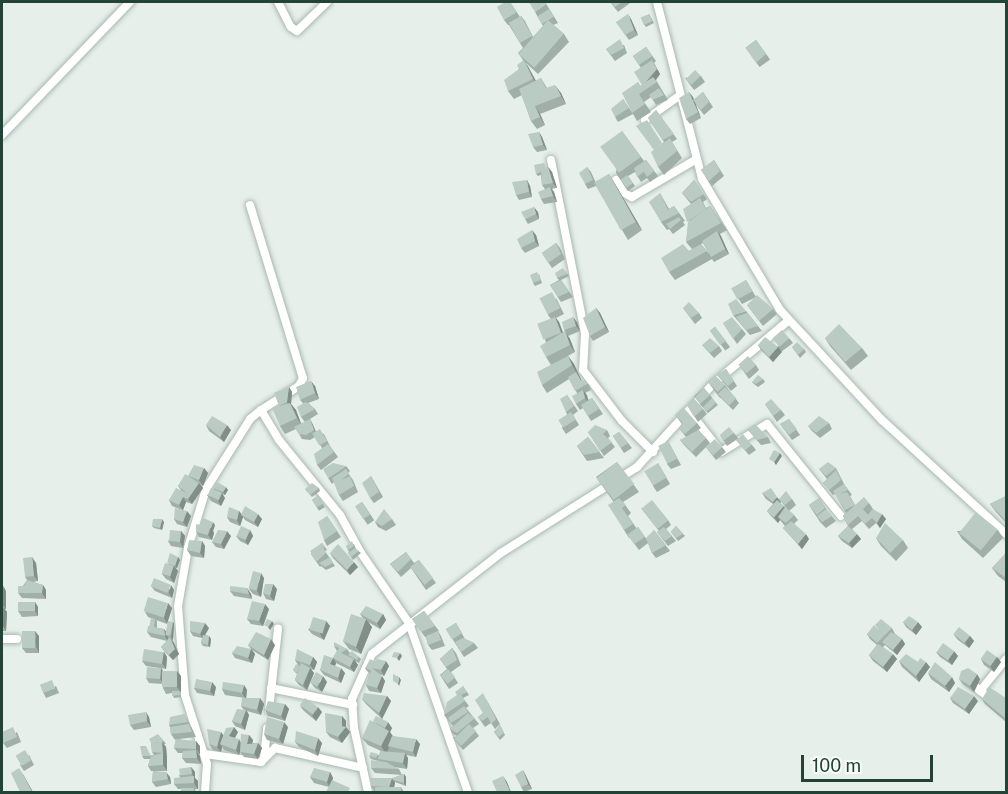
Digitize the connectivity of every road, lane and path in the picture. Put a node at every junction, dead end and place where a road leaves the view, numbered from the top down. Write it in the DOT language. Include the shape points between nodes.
graph roads {
  1 [pos="130,2"];
  2 [pos="278,2"];
  3 [pos="327,2"];
  4 [pos="657,2"];
  5 [pos="679,96"];
  6 [pos="645,120"];
  7 [pos="2,135"];
  8 [pos="552,160"];
  9 [pos="695,160"];
  10 [pos="616,180"];
  11 [pos="250,205"];
  12 [pos="788,321"];
  13 [pos="261,410"];
  14 [pos="689,411"];
  15 [pos="653,452"];
  16 [pos="841,516"];
  17 [pos="1006,534"];
  18 [pos="409,623"];
  19 [pos="278,628"];
  20 [pos="2,639"];
  21 [pos="17,639"];
  22 [pos="1006,659"];
  23 [pos="960,675"];
  24 [pos="271,688"];
  25 [pos="980,691"];
  26 [pos="353,705"];
  27 [pos="1006,711"];
  28 [pos="206,754"];
  29 [pos="264,759"];
  30 [pos="363,768"];
  31 [pos="205,792"];
  32 [pos="368,792"];
  33 [pos="468,792"];
  1 -- 7 [label="street"];
  2 -- 3 [label="street" via="297,31"];
  4 -- 5 [label="street"];
  5 -- 6 [label="street"];
  5 -- 9 [label="street"];
  8 -- 15 [label="street" via="585,334 583,370 622,422"];
  9 -- 10 [label="street" via="632,196 624,194"];
  9 -- 12 [label="street" via="706,189 742,252"];
  11 -- 13 [label="street" via="303,378 299,386"];
  12 -- 14 [label="street" via="725,373"];
  12 -- 17 [label="street" via="882,420"];
  13 -- 18 [label="street" via="279,440 340,515 361,554"];
  13 -- 28 [label="street" via="250,419 206,489 188,548 178,606 185,695"];
  14 -- 15 [label="street"];
  14 -- 16 [label="street" via="721,452 767,424"];
  15 -- 18 [label="street" via="627,474 501,553"];
  18 -- 26 [label="street" via="372,654 360,675"];
  18 -- 33 [label="street"];
  19 -- 24 [label="street"];
  20 -- 21 [label="street"];
  22 -- 25 [label="street"];
  23 -- 25 [label="street"];
  24 -- 26 [label="street"];
  24 -- 29 [label="street"];
  25 -- 27 [label="street"];
  26 -- 30 [label="street"];
  28 -- 29 [label="street" via="261,762"];
  28 -- 31 [label="street"];
  29 -- 30 [label="street" via="275,748"];
  30 -- 32 [label="street"];
}
